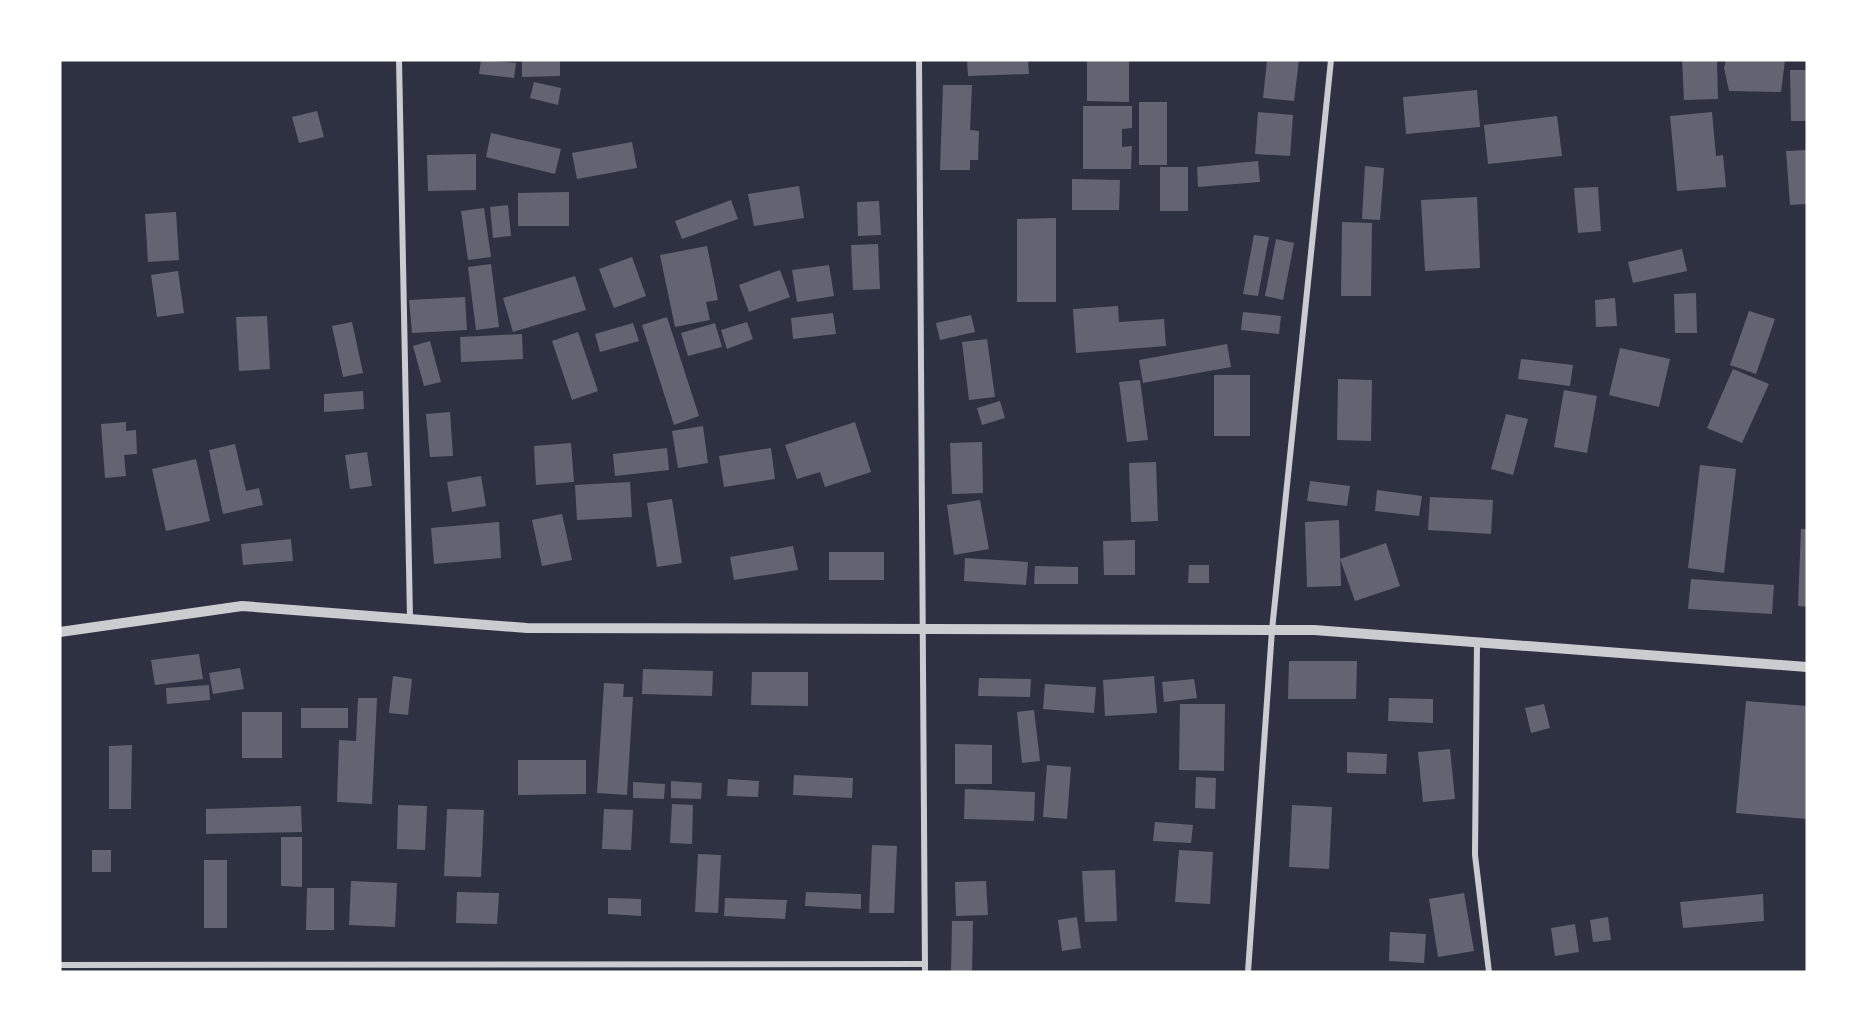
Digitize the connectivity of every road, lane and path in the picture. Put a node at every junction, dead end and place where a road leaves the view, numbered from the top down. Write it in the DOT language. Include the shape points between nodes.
graph roads {
  1 [pos="399,60"];
  2 [pos="919,60"];
  3 [pos="1331,60"];
  4 [pos="410,618"];
  5 [pos="924,629"];
  6 [pos="1272,630"];
  7 [pos="60,633"];
  8 [pos="1477,642"];
  9 [pos="1807,667"];
  10 [pos="925,964"];
  11 [pos="60,965"];
  12 [pos="925,972"];
  13 [pos="1248,972"];
  14 [pos="1489,972"];
  1 -- 4 [label="street"];
  2 -- 5 [label="street"];
  3 -- 6 [label="street"];
  4 -- 5 [label="street" via="527,628"];
  4 -- 7 [label="street" via="242,606"];
  5 -- 6 [label="street"];
  5 -- 10 [label="street"];
  6 -- 8 [label="street"];
  6 -- 13 [label="street"];
  8 -- 9 [label="street"];
  8 -- 14 [label="street" via="1474,855"];
  10 -- 11 [label="street"];
  10 -- 12 [label="street"];
}
